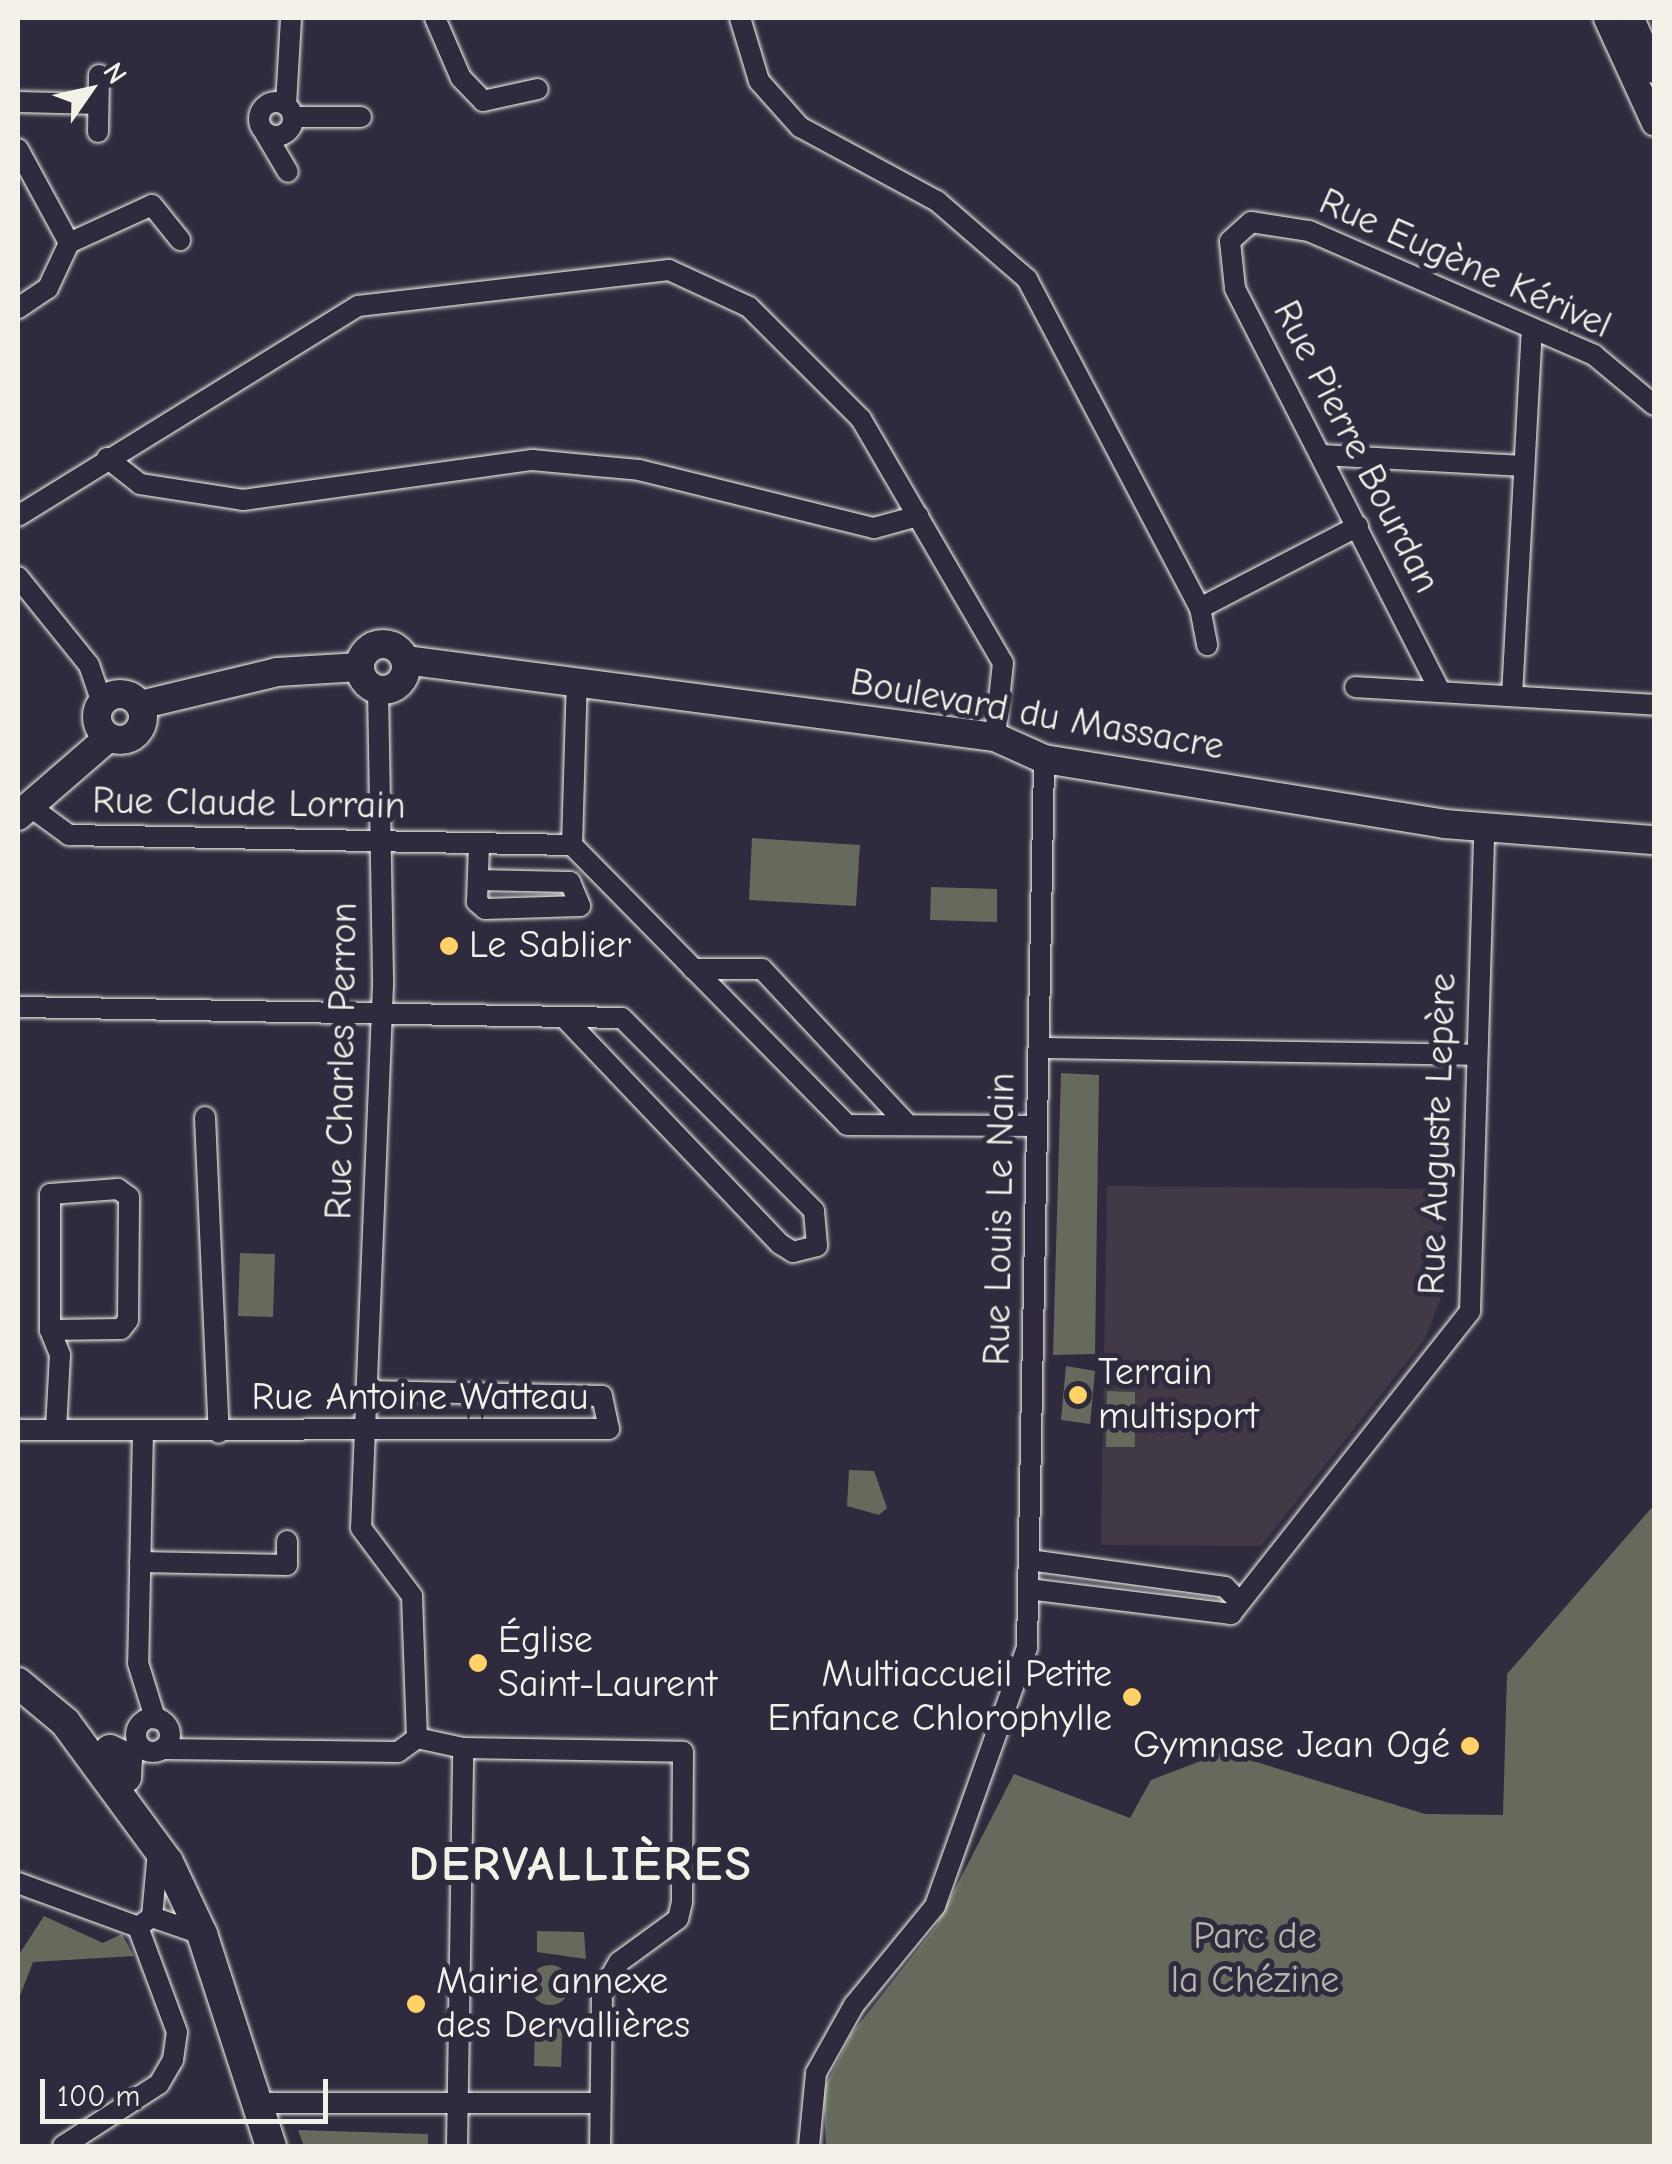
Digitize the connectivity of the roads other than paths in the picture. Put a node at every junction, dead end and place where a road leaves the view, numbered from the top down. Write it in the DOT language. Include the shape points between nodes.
graph roads {
  1 [pos="291,18"];
  2 [pos="435,18"];
  3 [pos="740,18"];
  4 [pos="1606,18"];
  5 [pos="1631,18"];
  6 [pos="1654,70"];
  7 [pos="99,75"];
  8 [pos="538,88"];
  9 [pos="18,102"];
  10 [pos="98,104"];
  11 [pos="290,111"];
  12 [pos="362,117"];
  13 [pos="1654,124"];
  14 [pos="98,132"];
  15 [pos="265,133"];
  16 [pos="18,148"];
  17 [pos="288,172"];
  18 [pos="1237,232"];
  19 [pos="180,240"];
  20 [pos="69,243"];
  21 [pos="18,308"];
  22 [pos="1532,330"];
  23 [pos="1654,406"];
  24 [pos="1322,455"];
  25 [pos="107,458"];
  26 [pos="1523,466"];
  27 [pos="18,516"];
  28 [pos="918,516"];
  29 [pos="1358,526"];
  30 [pos="18,577"];
  31 [pos="1200,608"];
  32 [pos="1207,645"];
  33 [pos="405,660"];
  34 [pos="360,667"];
  35 [pos="577,682"];
  36 [pos="1355,687"];
  37 [pos="378,690"];
  38 [pos="1440,691"];
  39 [pos="1512,696"];
  40 [pos="102,702"];
  41 [pos="1654,704"];
  42 [pos="140,706"];
  43 [pos="995,737"];
  44 [pos="108,738"];
  45 [pos="1044,759"];
  46 [pos="23,810"];
  47 [pos="1484,829"];
  48 [pos="1654,840"];
  49 [pos="380,843"];
  50 [pos="479,844"];
  51 [pos="572,845"];
  52 [pos="478,880"];
  53 [pos="693,969"];
  54 [pos="18,1007"];
  55 [pos="381,1014"];
  56 [pos="566,1019"];
  57 [pos="1040,1048"];
  58 [pos="1477,1056"];
  59 [pos="205,1117"];
  60 [pos="906,1123"];
  61 [pos="1037,1126"];
  62 [pos="50,1330"];
  63 [pos="367,1390"];
  64 [pos="18,1430"];
  65 [pos="56,1430"];
  66 [pos="143,1432"];
  67 [pos="219,1432"];
  68 [pos="363,1434"];
  69 [pos="287,1540"];
  70 [pos="1029,1560"];
  71 [pos="140,1562"];
  72 [pos="1028,1589"];
  73 [pos="1236,1598"];
  74 [pos="18,1682"];
  75 [pos="417,1738"];
  76 [pos="463,1748"];
  77 [pos="133,1750"];
  78 [pos="152,1836"];
  79 [pos="18,1883"];
  80 [pos="145,1922"];
  81 [pos="202,1934"];
  82 [pos="257,2103"];
  83 [pos="600,2103"];
  84 [pos="458,2104"];
  85 [pos="63,2146"];
  86 [pos="271,2146"];
  87 [pos="457,2146"];
  88 [pos="600,2146"];
  89 [pos="809,2146"];
  1 -- 11 [label="street"];
  2 -- 8 [label="street" via="461,78 483,101"];
  3 -- 31 [label="street" via="759,81 800,127 920,190 1027,279"];
  4 -- 13 [label="street"];
  5 -- 6 [label="street"];
  7 -- 10 [label="street"];
  9 -- 10 [label="street"];
  10 -- 14 [label="street"];
  11 -- 12 [label="street"];
  11 -- 15 [label="street" via="285,134"];
  11 -- 15 [label="street" via="262,107"];
  15 -- 17 [label="street"];
  16 -- 20 [label="street"];
  18 -- 22 [label="street, Rue Eugène Kérivel" via="1274,220 1308,231"];
  18 -- 24 [label="street, Rue Pierre Bourdan" via="1228,255 1235,288"];
  19 -- 20 [label="street" via="152,205"];
  20 -- 21 [label="street" via="48,288"];
  22 -- 23 [label="street, Rue Eugène Kérivel" via="1594,355"];
  22 -- 26 [label="street"];
  24 -- 26 [label="street"];
  24 -- 29 [label="street, Rue Pierre Bourdan"];
  25 -- 27 [label="street"];
  25 -- 28 [label="street" via="140,484 243,500 532,460 639,470 874,528"];
  25 -- 28 [label="street" via="358,306 669,270 724,291 814,363 861,419"];
  26 -- 39 [label="street"];
  28 -- 43 [label="street" via="1004,663"];
  29 -- 31 [label="street"];
  29 -- 38 [label="street, Rue Pierre Bourdan"];
  30 -- 40 [label="street" via="89,666"];
  31 -- 32 [label="street"];
  33 -- 34 [label="main road, Boulevard du Massacre" via="382,644"];
  33 -- 35 [label="main road, Boulevard du Massacre"];
  33 -- 37 [label="main road" via="400,683"];
  34 -- 37 [label="main road"];
  34 -- 42 [label="main road" via="277,672"];
  35 -- 43 [label="main road, Boulevard du Massacre"];
  35 -- 51 [label="street"];
  36 -- 38 [label="street"];
  37 -- 49 [label="street, Rue Charles Perron"];
  38 -- 39 [label="street"];
  39 -- 41 [label="street"];
  40 -- 42 [label="main road" via="122,694"];
  40 -- 44 [label="main road" via="96,721"];
  42 -- 44 [label="main road" via="134,736"];
  43 -- 45 [label="main road, Boulevard du Massacre"];
  44 -- 46 [label="main road"];
  45 -- 47 [label="main road, Boulevard du Massacre"];
  45 -- 57 [label="street"];
  46 -- 49 [label="street, Rue Claude Lorrain" via="69,835"];
  47 -- 48 [label="main road, Boulevard du Massacre"];
  47 -- 58 [label="street, Rue Auguste Lepère"];
  49 -- 50 [label="street, Rue Claude Lorrain"];
  49 -- 55 [label="street, Rue Charles Perron"];
  50 -- 51 [label="street, Rue Claude Lorrain"];
  50 -- 52 [label="street"];
  51 -- 53 [label="street"];
  53 -- 60 [label="street" via="847,1125"];
  53 -- 60 [label="street" via="762,969"];
  54 -- 55 [label="street"];
  55 -- 56 [label="street"];
  55 -- 63 [label="street, Rue Charles Perron"];
  56 -- 56 [label="street" via="780,1244 794,1252 817,1246 814,1211 634,1024"];
  57 -- 58 [label="street, Rue Louis Le Nain"];
  57 -- 61 [label="street, Rue Louis Le Nain"];
  58 -- 73 [label="street, Rue Auguste Lepère" via="1470,1311"];
  59 -- 67 [label="street"];
  60 -- 61 [label="street"];
  61 -- 70 [label="street, Rue Louis Le Nain"];
  62 -- 62 [label="street" via="121,1329 128,1320 129,1197 118,1189 50,1194"];
  62 -- 65 [label="street" via="60,1356"];
  63 -- 68 [label="street, Rue Charles Perron"];
  63 -- 68 [label="street, Rue Antoine Watteau" via="602,1396 609,1429"];
  64 -- 65 [label="street, Rue Antoine Watteau"];
  65 -- 66 [label="street, Rue Antoine Watteau"];
  66 -- 67 [label="street, Rue Antoine Watteau"];
  66 -- 71 [label="street"];
  67 -- 68 [label="street, Rue Antoine Watteau"];
  68 -- 75 [label="street, Rue Charles Perron" via="362,1528 412,1596"];
  69 -- 71 [label="street" via="287,1565"];
  70 -- 72 [label="street, Rue Louis Le Nain"];
  70 -- 73 [label="street" via="1226,1586"];
  71 -- 77 [label="street"];
  72 -- 73 [label="street, Rue Auguste Lepère" via="1219,1616 1234,1611"];
  72 -- 89 [label="street, Rue Louis Le Nain" via="1022,1674 967,1831 935,1906 826,2052 811,2093"];
  74 -- 77 [label="main road" via="65,1722"];
  75 -- 76 [label="street"];
  75 -- 77 [label="street" via="398,1752"];
  76 -- 83 [label="street" via="683,1752 678,1920 620,1962 602,1991"];
  76 -- 84 [label="street"];
  77 -- 78 [label="main road"];
  78 -- 80 [label="street"];
  78 -- 81 [label="main road"];
  79 -- 80 [label="street"];
  80 -- 81 [label="street"];
  80 -- 85 [label="street" via="177,2032 173,2060 159,2084"];
  81 -- 82 [label="main road"];
  82 -- 84 [label="street"];
  82 -- 86 [label="main road"];
  83 -- 84 [label="street"];
  83 -- 88 [label="street"];
  84 -- 87 [label="street"];
}
